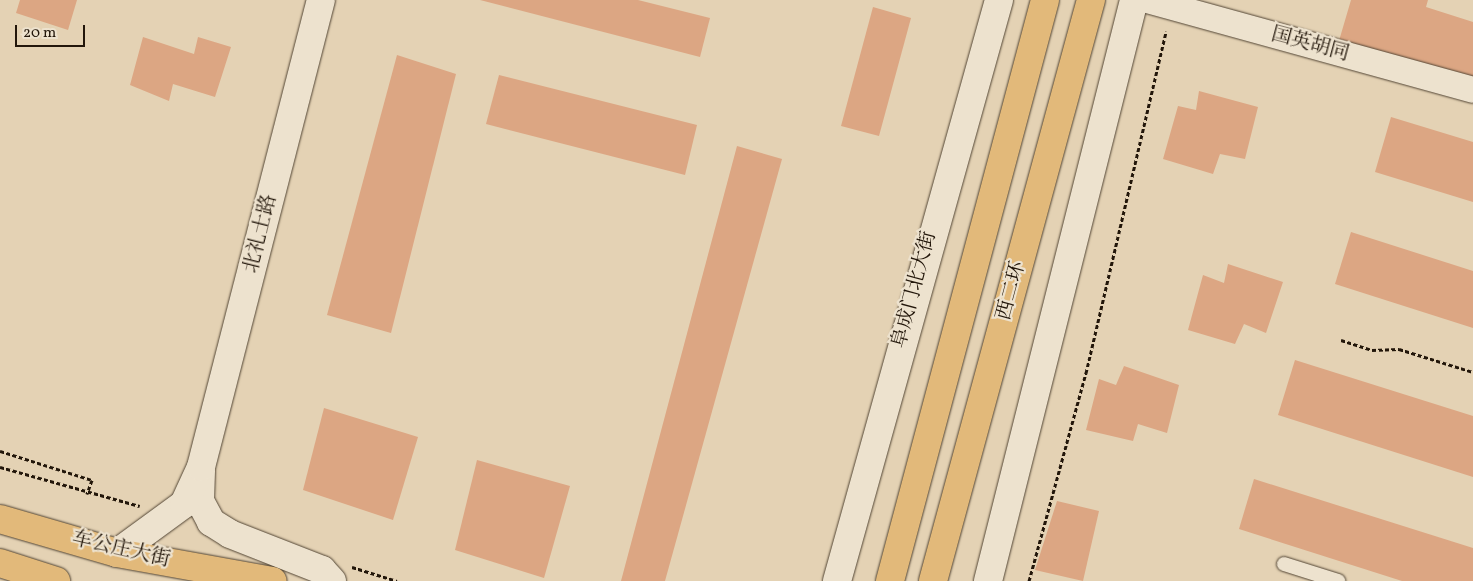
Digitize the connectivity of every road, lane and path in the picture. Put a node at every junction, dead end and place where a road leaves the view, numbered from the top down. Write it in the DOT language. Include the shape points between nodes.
graph roads {
  1 [pos="321,0"];
  2 [pos="999,0"];
  3 [pos="1045,0"];
  4 [pos="1091,0"];
  5 [pos="1134,0"];
  6 [pos="1147,0"];
  7 [pos="1171,7"];
  8 [pos="1473,90"];
  9 [pos="1341,340"];
  10 [pos="1473,372"];
  11 [pos="0,451"];
  12 [pos="201,467"];
  13 [pos="87,494"];
  14 [pos="0,519"];
  15 [pos="117,553"];
  16 [pos="0,563"];
  17 [pos="1284,564"];
  18 [pos="56,581"];
  19 [pos="272,581"];
  20 [pos="332,581"];
  21 [pos="837,581"];
  22 [pos="890,581"];
  23 [pos="933,581"];
  24 [pos="988,581"];
  25 [pos="1029,581"];
  26 [pos="1338,581"];
  1 -- 12 [label="street, 北礼士路"];
  2 -- 21 [label="street, 阜成门北大街"];
  3 -- 22 [label="main road"];
  4 -- 23 [label="main road, 西二环"];
  5 -- 24 [label="street"];
  6 -- 7 [label="street, 国英胡同"];
  7 -- 8 [label="street, 国英胡同"];
  7 -- 25 [label="path" via="1086,374"];
  9 -- 10 [label="path" via="1372,350 1399,349"];
  11 -- 13 [label="path" via="92,480"];
  12 -- 15 [label="street, 北礼士路" via="184,504"];
  12 -- 20 [label="street, 北礼士路" via="200,501 211,522 230,534 322,570"];
  14 -- 15 [label="main road, 车公庄大街"];
  15 -- 19 [label="main road, 车公庄大街"];
  16 -- 18 [label="main road"];
  17 -- 26 [label="lane"];
}
